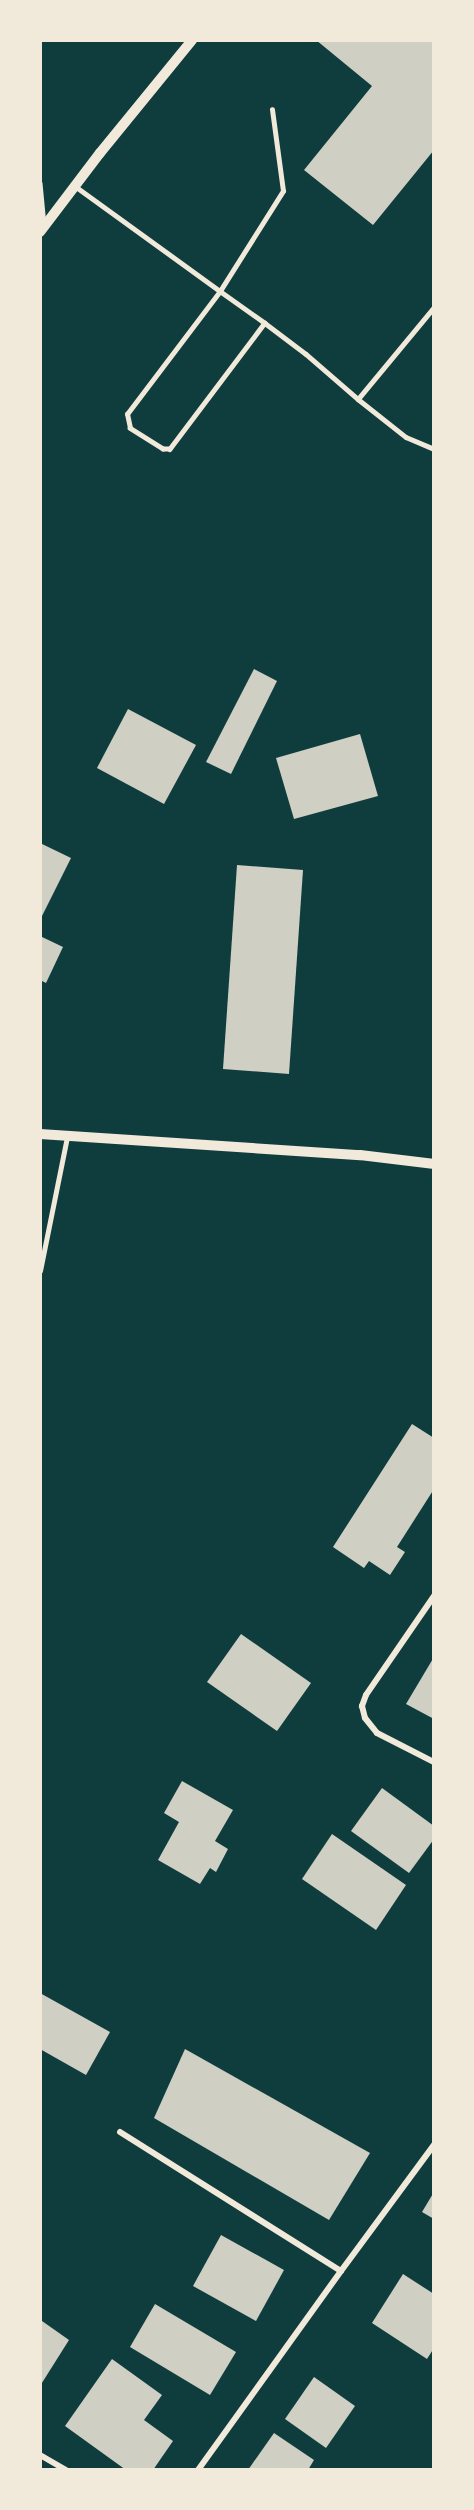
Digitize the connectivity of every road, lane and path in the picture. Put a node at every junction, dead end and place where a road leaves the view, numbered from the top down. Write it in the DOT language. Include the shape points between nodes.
graph roads {
  1 [pos="192,40"];
  2 [pos="272,110"];
  3 [pos="40,183"];
  4 [pos="75,186"];
  5 [pos="42,230"];
  6 [pos="220,291"];
  7 [pos="434,307"];
  8 [pos="265,323"];
  9 [pos="357,399"];
  10 [pos="434,450"];
  11 [pos="40,1134"];
  12 [pos="67,1137"];
  13 [pos="434,1164"];
  14 [pos="40,1271"];
  15 [pos="434,1596"];
  16 [pos="434,1762"];
  17 [pos="120,2132"];
  18 [pos="434,2145"];
  19 [pos="341,2271"];
  20 [pos="40,2455"];
  21 [pos="66,2469"];
  22 [pos="198,2469"];
  1 -- 4 [label="street"];
  2 -- 6 [label="lane" via="283,191"];
  3 -- 5 [label="lane"];
  4 -- 5 [label="street"];
  4 -- 6 [label="lane"];
  6 -- 8 [label="lane"];
  6 -- 8 [label="lane" via="127,414 130,428 170,449"];
  7 -- 9 [label="lane"];
  8 -- 9 [label="lane"];
  9 -- 10 [label="lane" via="406,437"];
  11 -- 12 [label="street"];
  12 -- 13 [label="street" via="360,1155"];
  12 -- 14 [label="lane"];
  15 -- 16 [label="street" via="362,1706 365,1718 377,1733"];
  17 -- 19 [label="street"];
  18 -- 19 [label="street"];
  19 -- 22 [label="street"];
  20 -- 21 [label="street"];
}
